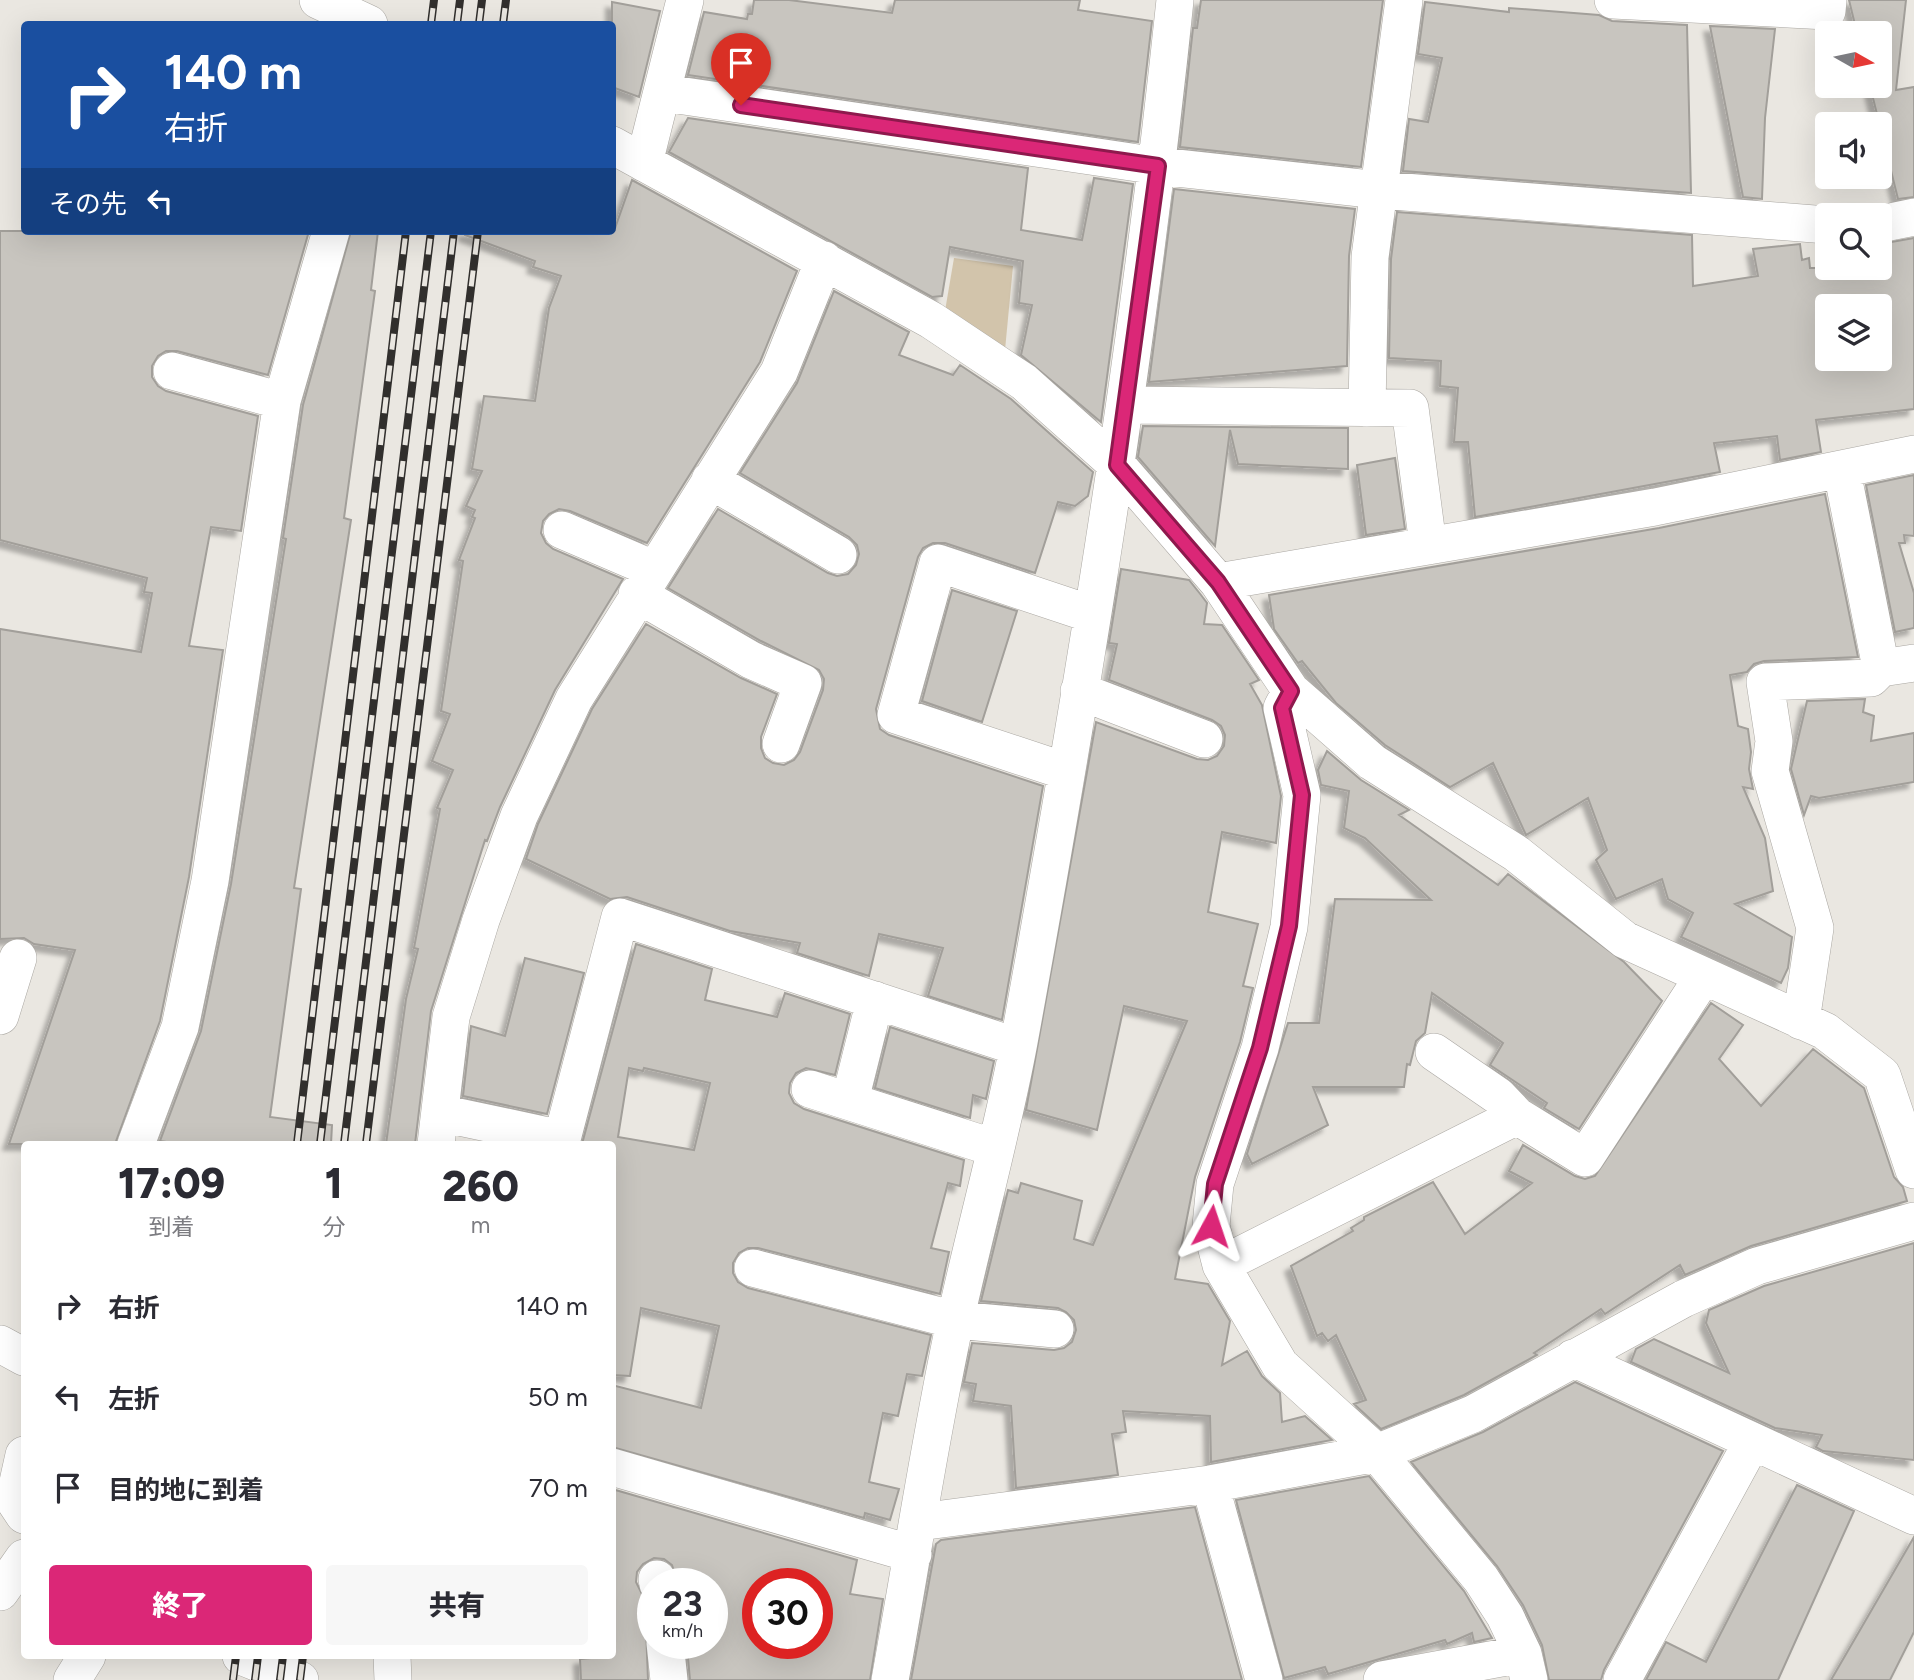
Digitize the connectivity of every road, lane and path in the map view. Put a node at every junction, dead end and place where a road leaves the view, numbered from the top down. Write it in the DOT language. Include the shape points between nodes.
graph roads {
  1 [pos="318,0"];
  2 [pos="685,0"];
  3 [pos="1175,0"];
  4 [pos="1404,0"];
  5 [pos="1613,0"];
  6 [pos="1828,0"];
  7 [pos="363,21"];
  8 [pos="664,93"];
  9 [pos="616,147"];
  10 [pos="644,163"];
  11 [pos="1158,166"];
  12 [pos="1378,190"];
  13 [pos="1914,217"];
  14 [pos="1892,222"];
  15 [pos="1815,224"];
  16 [pos="330,235"];
  17 [pos="824,260"];
  18 [pos="172,371"];
  19 [pos="282,401"];
  20 [pos="1126,405"];
  21 [pos="1367,408"];
  22 [pos="1914,454"];
  23 [pos="1117,465"];
  24 [pos="1842,471"];
  25 [pos="710,480"];
  26 [pos="562,530"];
  27 [pos="1427,545"];
  28 [pos="838,555"];
  29 [pos="645,582"];
  30 [pos="1218,582"];
  31 [pos="1091,614"];
  32 [pos="1898,666"];
  33 [pos="1079,691"];
  34 [pos="1291,691"];
  35 [pos="1203,739"];
  36 [pos="781,744"];
  37 [pos="1065,771"];
  38 [pos="18,958"];
  39 [pos="1703,977"];
  40 [pos="875,1000"];
  41 [pos="0,1016"];
  42 [pos="1801,1021"];
  43 [pos="1018,1047"];
  44 [pos="1434,1052"];
  45 [pos="810,1089"];
  46 [pos="850,1100"];
  47 [pos="1517,1116"];
  48 [pos="438,1129"];
  49 [pos="137,1141"];
  50 [pos="995,1148"];
  51 [pos="1914,1170"];
  52 [pos="1914,1221"];
  53 [pos="1221,1265"];
  54 [pos="753,1268"];
  55 [pos="955,1320"];
  56 [pos="1055,1329"];
  57 [pos="0,1344"];
  58 [pos="21,1355"];
  59 [pos="1573,1358"];
  60 [pos="1752,1442"];
  61 [pos="1377,1453"];
  62 [pos="616,1468"];
  63 [pos="21,1469"];
  64 [pos="1210,1484"];
  65 [pos="13,1507"];
  66 [pos="1914,1516"];
  67 [pos="916,1538"];
  68 [pos="21,1562"];
  69 [pos="0,1592"];
  70 [pos="85,1659"];
  71 [pos="248,1659"];
  72 [pos="392,1659"];
  73 [pos="667,1659"];
  74 [pos="1526,1667"];
  75 [pos="72,1680"];
  76 [pos="300,1680"];
  77 [pos="393,1680"];
  78 [pos="669,1680"];
  79 [pos="890,1680"];
  80 [pos="1264,1680"];
  81 [pos="1382,1680"];
  82 [pos="1622,1680"];
  1 -- 7 [label="street"];
  2 -- 8 [label="street"];
  3 -- 11 [label="street"];
  4 -- 12 [label="street"];
  5 -- 6 [label="street" via="1827,12"];
  8 -- 10 [label="street"];
  8 -- 11 [label="street"];
  9 -- 10 [label="street"];
  10 -- 17 [label="street"];
  11 -- 12 [label="street"];
  11 -- 20 [label="street"];
  12 -- 15 [label="street"];
  12 -- 21 [label="street" via="1370,257"];
  13 -- 14 [label="street"];
  16 -- 19 [label="street"];
  17 -- 23 [label="street" via="931,320 1024,382"];
  17 -- 25 [label="street" via="779,372"];
  18 -- 19 [label="street"];
  19 -- 49 [label="street" via="210,881 180,1027"];
  20 -- 21 [label="street"];
  20 -- 23 [label="street"];
  21 -- 27 [label="street" via="1410,408"];
  22 -- 24 [label="street"];
  23 -- 30 [label="street"];
  23 -- 31 [label="street"];
  24 -- 27 [label="street"];
  24 -- 32 [label="street"];
  25 -- 28 [label="street"];
  25 -- 29 [label="street"];
  26 -- 29 [label="street"];
  27 -- 30 [label="street"];
  29 -- 36 [label="street" via="751,660 803,683"];
  29 -- 48 [label="street" via="574,699 519,816 451,1017"];
  30 -- 34 [label="street"];
  31 -- 33 [label="street"];
  31 -- 37 [label="street" via="937,563 897,715"];
  32 -- 42 [label="street" via="1871,678 1766,682 1774,741 1770,771 1815,928"];
  33 -- 35 [label="street"];
  33 -- 37 [label="street"];
  34 -- 39 [label="street" via="1371,762 1517,855 1625,940"];
  34 -- 53 [label="street" via="1282,708 1302,795 1289,926 1260,1048 1215,1184 1211,1226"];
  37 -- 43 [label="street"];
  38 -- 41 [label="street"];
  39 -- 42 [label="street"];
  39 -- 47 [label="street" via="1585,1158"];
  40 -- 43 [label="street"];
  40 -- 46 [label="street"];
  40 -- 48 [label="street" via="620,917 562,1139"];
  42 -- 51 [label="street" via="1825,1031 1882,1075"];
  43 -- 50 [label="street"];
  44 -- 47 [label="street" via="1497,1096"];
  45 -- 46 [label="street"];
  46 -- 50 [label="street"];
  47 -- 53 [label="street"];
  50 -- 55 [label="street"];
  52 -- 59 [label="street" via="1757,1266 1683,1299"];
  53 -- 61 [label="street" via="1280,1365"];
  54 -- 55 [label="street"];
  55 -- 56 [label="street"];
  55 -- 67 [label="street"];
  57 -- 58 [label="street"];
  59 -- 60 [label="street"];
  59 -- 61 [label="street" via="1473,1414"];
  60 -- 66 [label="street"];
  60 -- 82 [label="street"];
  61 -- 64 [label="street"];
  61 -- 74 [label="street" via="1481,1579 1505,1616"];
  62 -- 67 [label="street"];
  63 -- 65 [label="street"];
  64 -- 67 [label="street"];
  64 -- 80 [label="street"];
  67 -- 79 [label="street"];
  68 -- 69 [label="street"];
  70 -- 75 [label="street"];
  71 -- 76 [label="street"];
  72 -- 77 [label="street"];
  73 -- 78 [label="street"];
  74 -- 81 [label="street"];
}
